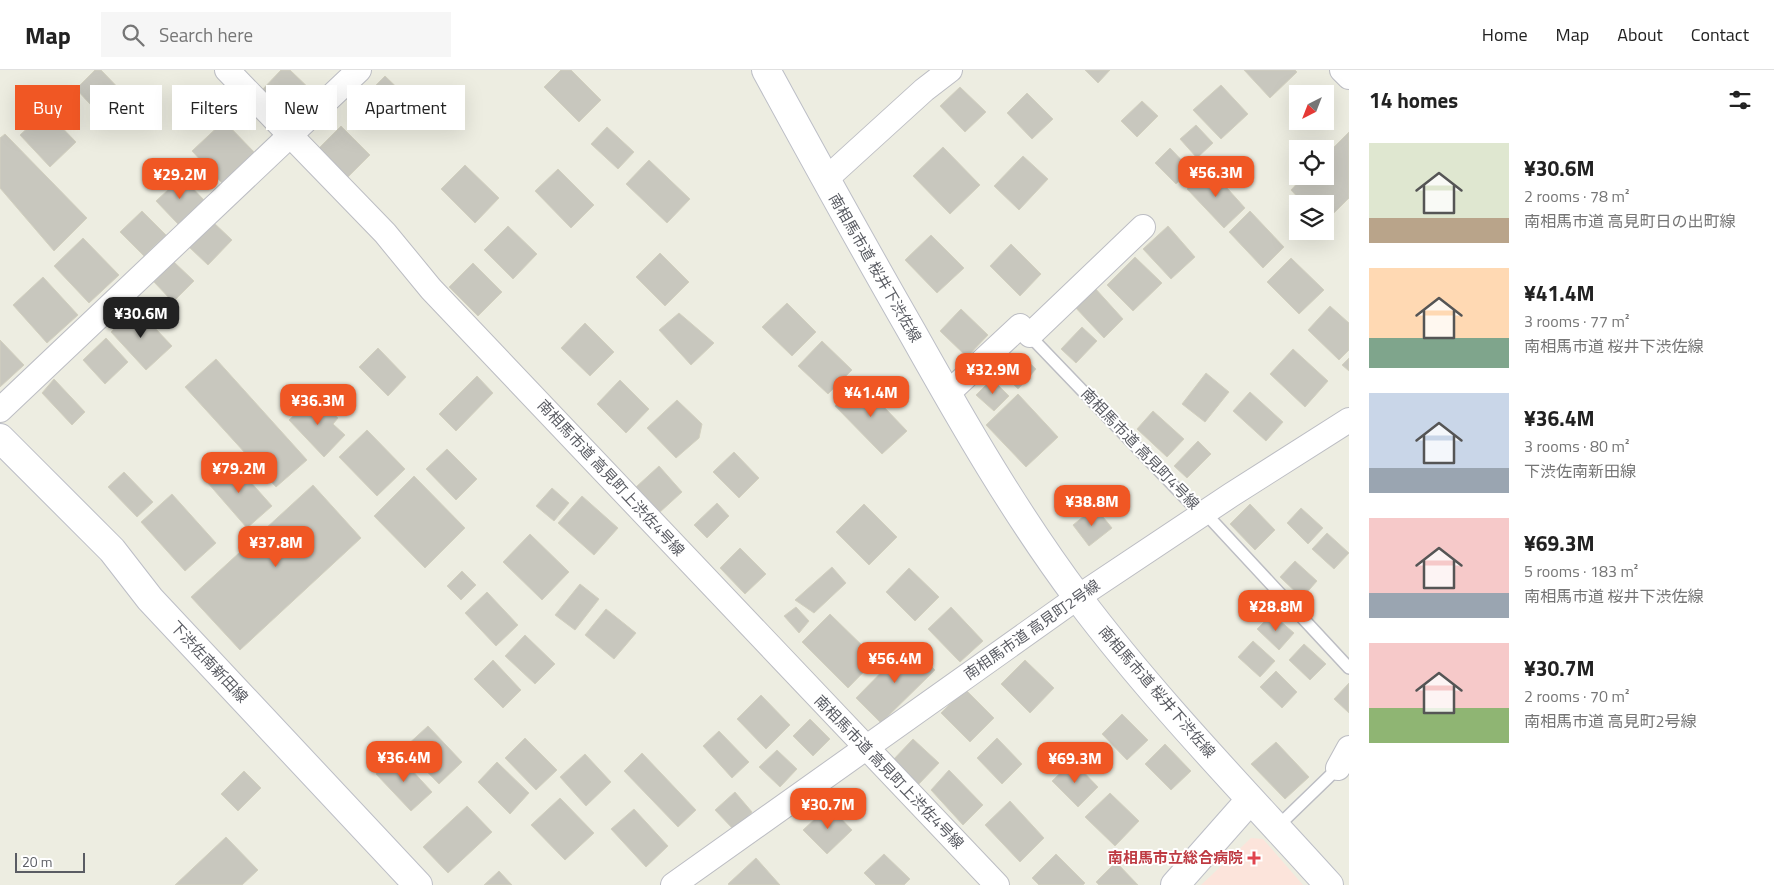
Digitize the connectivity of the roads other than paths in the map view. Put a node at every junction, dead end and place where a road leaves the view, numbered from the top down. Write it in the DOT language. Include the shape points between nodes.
graph roads {
  1 [pos="227,70"];
  2 [pos="359,70"];
  3 [pos="766,70"];
  4 [pos="950,70"];
  5 [pos="1342,70"];
  6 [pos="1349,77"];
  7 [pos="290,135"];
  8 [pos="825,180"];
  9 [pos="1143,227"];
  10 [pos="1025,331"];
  11 [pos="947,394"];
  12 [pos="0,410"];
  13 [pos="1349,420"];
  14 [pos="0,438"];
  15 [pos="1206,514"];
  16 [pos="1078,598"];
  17 [pos="1349,668"];
  18 [pos="866,748"];
  19 [pos="1344,758"];
  20 [pos="1250,800"];
  21 [pos="1276,827"];
  22 [pos="418,885"];
  23 [pos="673,885"];
  24 [pos="997,885"];
  25 [pos="1175,885"];
  26 [pos="1328,885"];
  1 -- 7 [label="street, 南相馬市道 高見町上渋佐4号線"];
  2 -- 7 [label="street"];
  3 -- 8 [label="street, 南相馬市道 桜井下渋佐線"];
  4 -- 8 [label="street"];
  5 -- 6 [label="street"];
  7 -- 12 [label="street"];
  7 -- 18 [label="street, 南相馬市道 高見町上渋佐4号線" via="385,233 431,289"];
  8 -- 11 [label="street, 南相馬市道 桜井下渋佐線"];
  9 -- 10 [label="street"];
  10 -- 11 [label="street"];
  10 -- 15 [label="lane, 南相馬市道 高見町4号線" via="1196,509"];
  11 -- 16 [label="street, 南相馬市道 桜井下渋佐線" via="1003,487"];
  13 -- 15 [label="street, 南相馬市道 高見町2号線"];
  14 -- 22 [label="street, 下渋佐南新田線" via="112,550 150,599"];
  15 -- 16 [label="street, 南相馬市道 高見町2号線"];
  15 -- 17 [label="lane, 南相馬市道 高見町4号線"];
  16 -- 18 [label="street, 南相馬市道 高見町2号線"];
  16 -- 20 [label="street, 南相馬市道 桜井下渋佐線" via="1139,676"];
  18 -- 23 [label="street, 南相馬市道 高見町2号線"];
  18 -- 24 [label="street, 南相馬市道 高見町上渋佐4号線"];
  19 -- 21 [label="lane"];
  20 -- 21 [label="street, 南相馬市道 桜井下渋佐線"];
  20 -- 25 [label="street"];
  21 -- 26 [label="street, 南相馬市道 桜井下渋佐線"];
}
